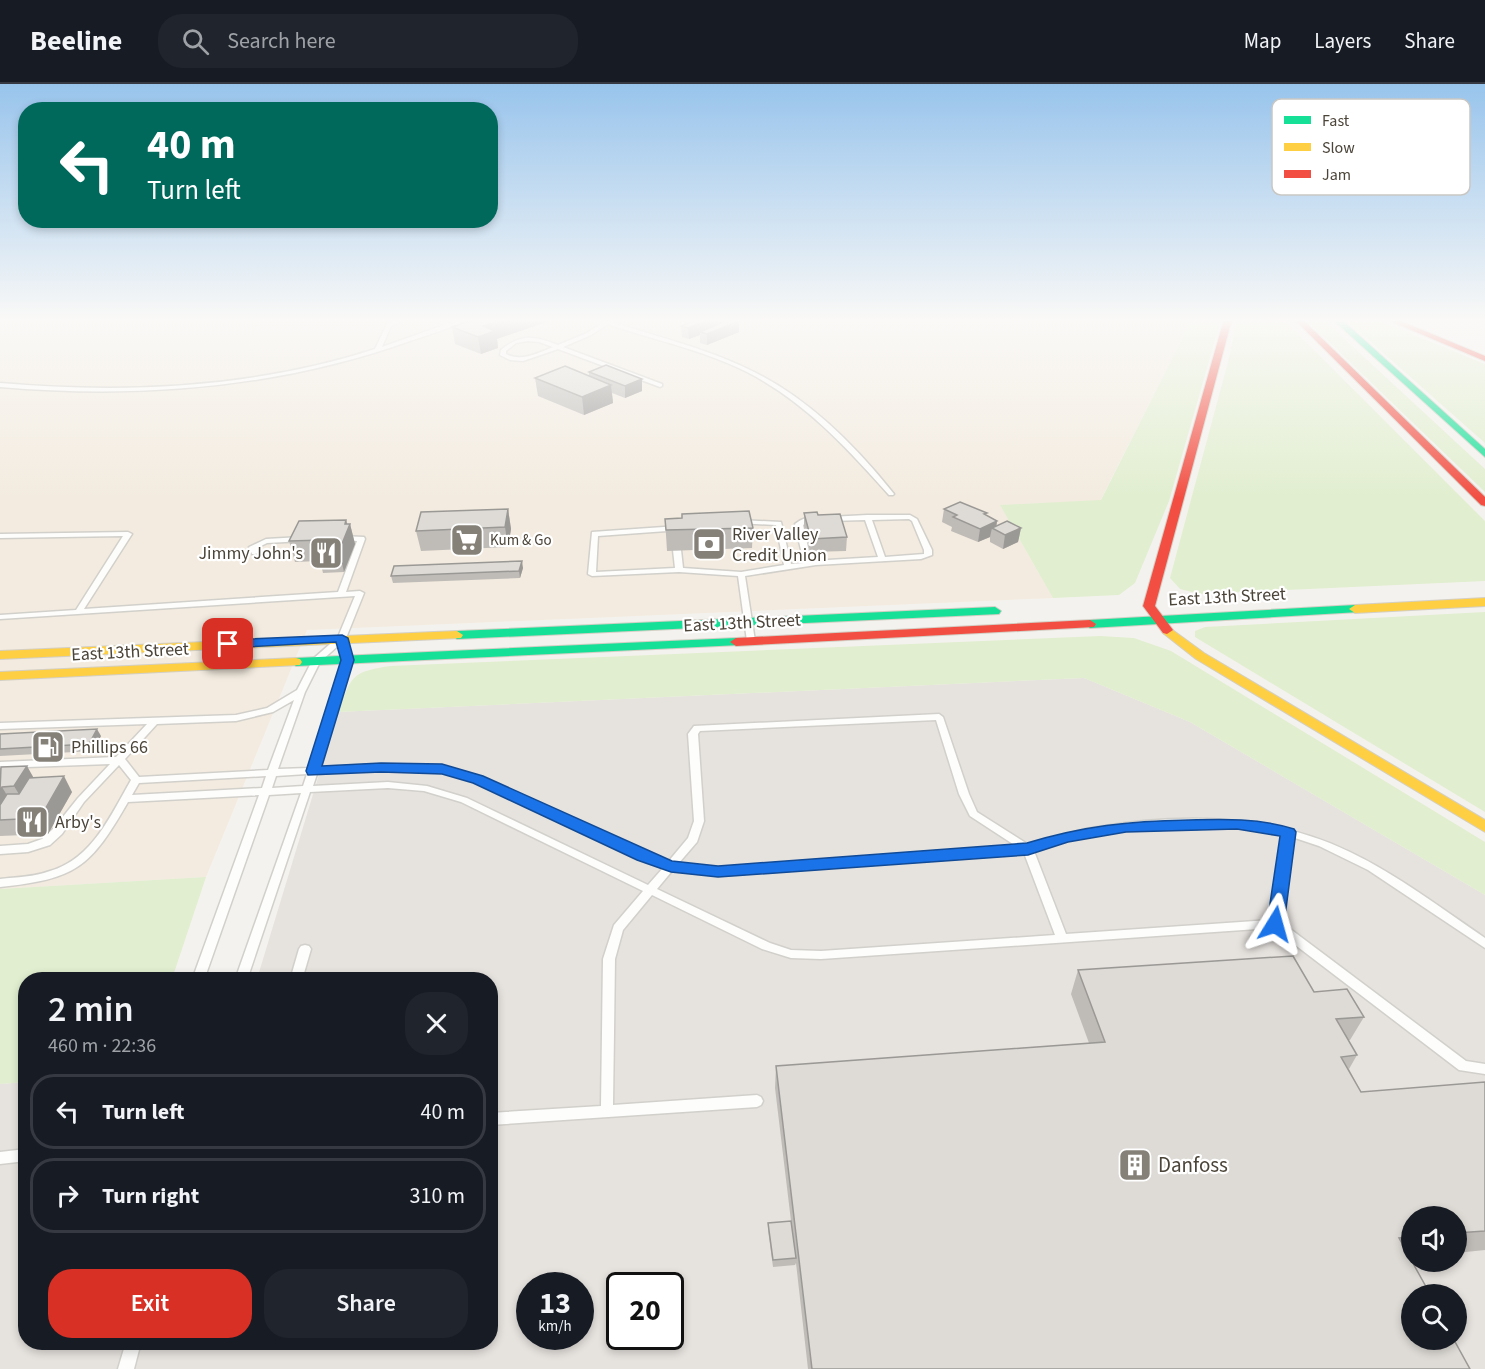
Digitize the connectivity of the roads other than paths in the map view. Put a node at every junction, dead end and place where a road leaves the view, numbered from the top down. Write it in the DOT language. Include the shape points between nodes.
graph roads {
  1 [pos="244,379"];
  2 [pos="644,379"];
  3 [pos="763,379"];
  4 [pos="1212,379"];
  5 [pos="1359,379"];
  6 [pos="1402,379"];
  7 [pos="0,385"];
  8 [pos="660,385"];
  9 [pos="1485,454"];
  10 [pos="891,494"];
  11 [pos="1485,503"];
  12 [pos="867,517"];
  13 [pos="727,523"];
  14 [pos="684,527"];
  15 [pos="675,529"];
  16 [pos="0,536"];
  17 [pos="328,538"];
  18 [pos="308,539"];
  19 [pos="675,539"];
  20 [pos="677,550"];
  21 [pos="255,552"];
  22 [pos="882,559"];
  23 [pos="808,564"];
  24 [pos="788,566"];
  25 [pos="679,570"];
  26 [pos="741,574"];
  27 [pos="1485,591"];
  28 [pos="341,594"];
  29 [pos="1485,602"];
  30 [pos="1195,604"];
  31 [pos="1151,609"];
  32 [pos="1005,610"];
  33 [pos="78,612"];
  34 [pos="0,617"];
  35 [pos="749,621"];
  36 [pos="342,638"];
  37 [pos="752,641"];
  38 [pos="0,655"];
  39 [pos="347,660"];
  40 [pos="316,661"];
  41 [pos="0,676"];
  42 [pos="301,692"];
  43 [pos="154,722"];
  44 [pos="0,726"];
  45 [pos="121,760"];
  46 [pos="0,765"];
  47 [pos="314,771"];
  48 [pos="272,774"];
  49 [pos="136,780"];
  50 [pos="307,789"];
  51 [pos="266,791"];
  52 [pos="124,799"];
  53 [pos="1485,827"];
  54 [pos="1288,832"];
  55 [pos="1028,849"];
  56 [pos="0,850"];
  57 [pos="671,867"];
  58 [pos="0,883"];
  59 [pos="650,891"];
  60 [pos="1275,924"];
  61 [pos="1062,938"];
  62 [pos="1485,944"];
  63 [pos="305,949"];
  64 [pos="201,972"];
  65 [pos="244,972"];
  66 [pos="298,972"];
  67 [pos="1485,1069"];
  68 [pos="757,1101"];
  69 [pos="607,1111"];
  70 [pos="498,1118"];
  71 [pos="18,1156"];
  72 [pos="0,1158"];
  73 [pos="132,1350"];
  74 [pos="126,1369"];
  1 -- 7 [label="lane" via="90,391"];
  2 -- 8 [label="lane"];
  3 -- 10 [label="lane" via="834,431"];
  4 -- 31 [label="main road"];
  5 -- 11 [label="main road"];
  6 -- 9 [label="main road"];
  12 -- 22 [label="lane"];
  12 -- 22 [label="lane" via="902,516 915,520 928,550 928,555 921,557"];
  12 -- 23 [label="lane" via="802,521 799,524"];
  13 -- 24 [label="lane" via="779,523"];
  14 -- 15 [label="lane"];
  15 -- 19 [label="lane"];
  15 -- 25 [label="lane" via="595,534 592,574"];
  16 -- 33 [label="lane" via="128,534"];
  17 -- 28 [label="lane" via="361,539"];
  18 -- 21 [label="lane" via="262,542 253,547"];
  20 -- 25 [label="lane"];
  22 -- 23 [label="lane"];
  23 -- 24 [label="lane"];
  24 -- 26 [label="lane"];
  25 -- 26 [label="lane"];
  26 -- 35 [label="lane"];
  27 -- 30 [label="main road, East 13th Street"];
  28 -- 33 [label="lane"];
  28 -- 36 [label="lane" via="360,593"];
  29 -- 31 [label="main road, East 13th Street"];
  31 -- 37 [label="main road, East 13th Street"];
  31 -- 53 [label="main road" via="1174,637 1200,656"];
  32 -- 35 [label="main road, East 13th Street"];
  33 -- 34 [label="lane"];
  35 -- 36 [label="main road, East 13th Street"];
  35 -- 37 [label="lane"];
  36 -- 38 [label="main road, East 13th Street"];
  36 -- 39 [label="lane"];
  36 -- 40 [label="lane"];
  37 -- 39 [label="main road, East 13th Street"];
  39 -- 40 [label="main road, East 13th Street"];
  39 -- 47 [label="lane"];
  40 -- 41 [label="main road, East 13th Street"];
  40 -- 42 [label="lane"];
  42 -- 43 [label="lane" via="270,710 236,718"];
  42 -- 48 [label="lane"];
  43 -- 44 [label="lane"];
  43 -- 45 [label="lane"];
  45 -- 46 [label="lane"];
  45 -- 49 [label="lane"];
  45 -- 56 [label="lane" via="46,842"];
  47 -- 48 [label="lane"];
  47 -- 50 [label="lane"];
  47 -- 57 [label="lane" via="442,769 478,779"];
  48 -- 49 [label="lane"];
  48 -- 51 [label="lane"];
  49 -- 52 [label="lane"];
  50 -- 51 [label="lane"];
  50 -- 59 [label="lane" via="388,785 424,788 464,800"];
  50 -- 65 [label="lane"];
  51 -- 52 [label="lane"];
  51 -- 64 [label="lane"];
  52 -- 58 [label="lane" via="96,846 81,862 35,881"];
  54 -- 55 [label="lane" via="1237,824 1126,827 1067,836"];
  54 -- 60 [label="lane"];
  54 -- 62 [label="lane" via="1357,860"];
  55 -- 57 [label="lane" via="718,872"];
  55 -- 57 [label="lane" via="973,814 939,717 697,728 694,730 699,821 693,839"];
  55 -- 61 [label="lane"];
  57 -- 59 [label="lane"];
  59 -- 61 [label="lane" via="791,954"];
  59 -- 69 [label="lane" via="618,928 609,959"];
  60 -- 61 [label="lane"];
  60 -- 67 [label="lane" via="1463,1066"];
  63 -- 66 [label="lane"];
  68 -- 69 [label="lane"];
  69 -- 70 [label="lane"];
  71 -- 72 [label="lane"];
  73 -- 74 [label="lane"];
}
